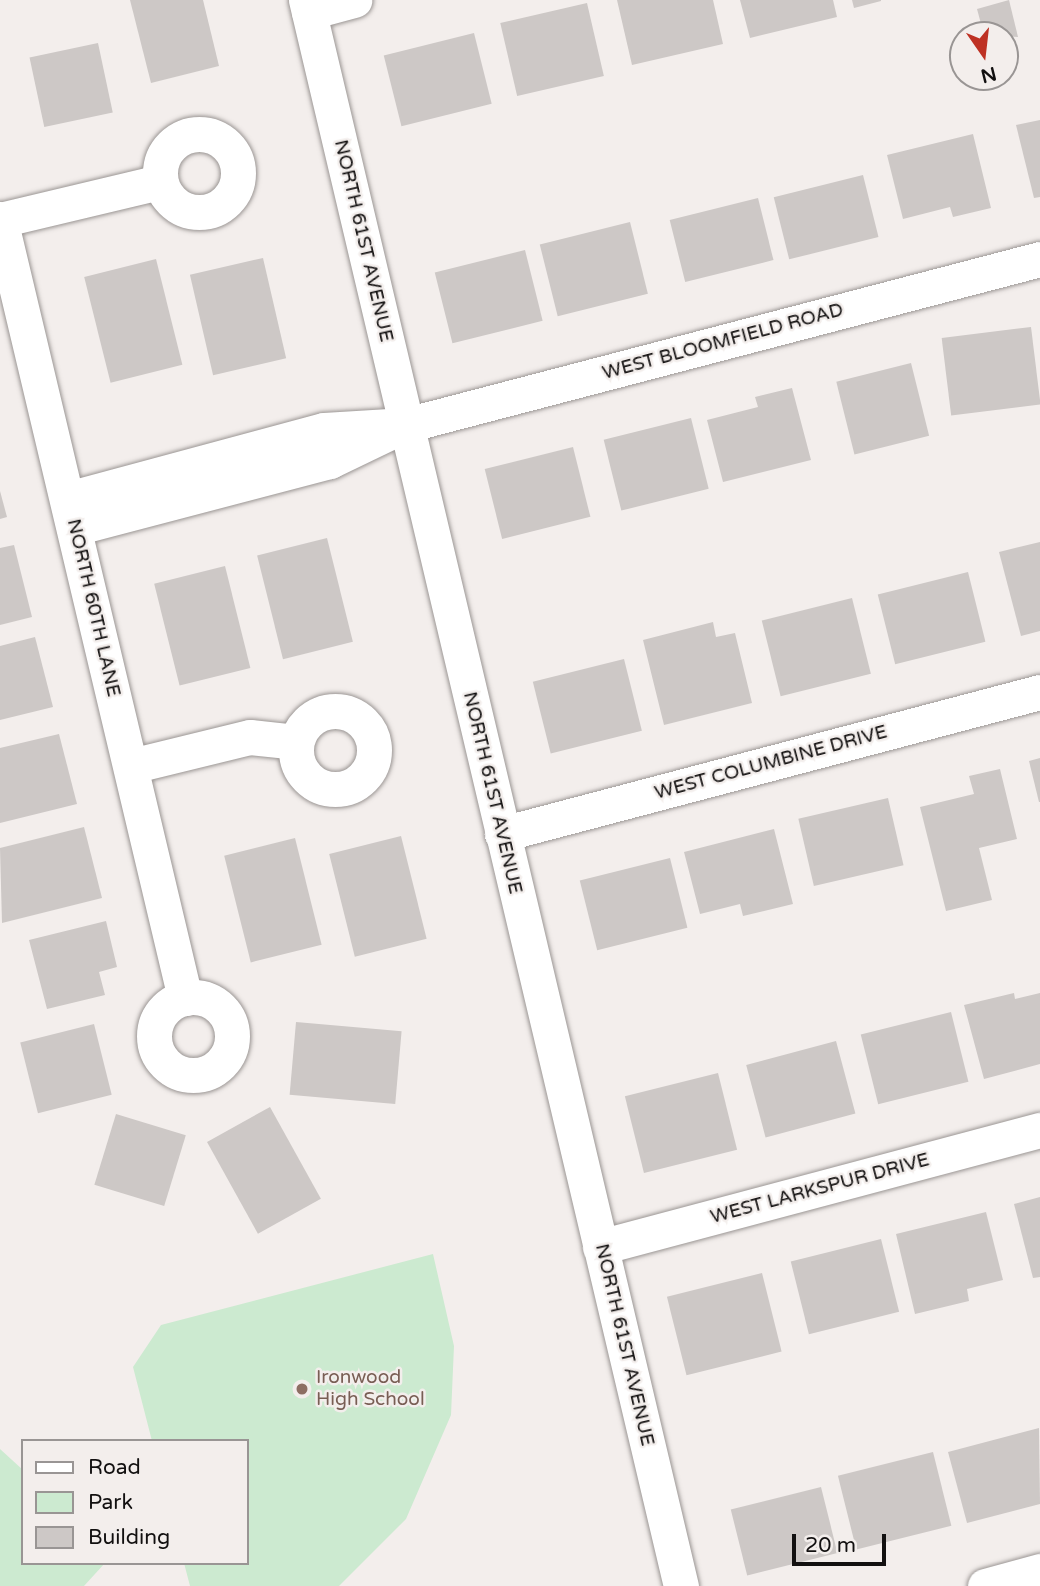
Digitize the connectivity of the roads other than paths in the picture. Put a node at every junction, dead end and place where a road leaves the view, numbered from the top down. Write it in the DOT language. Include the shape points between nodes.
graph roads {
  1 [pos="354,0"];
  2 [pos="307,6"];
  3 [pos="160,182"];
  4 [pos="0,219"];
  5 [pos="1040,259"];
  6 [pos="406,425"];
  7 [pos="71,514"];
  8 [pos="1040,692"];
  9 [pos="296,742"];
  10 [pos="131,766"];
  11 [pos="502,834"];
  12 [pos="185,998"];
  13 [pos="1040,1130"];
  14 [pos="600,1247"];
  15 [pos="1040,1572"];
  16 [pos="681,1586"];
  17 [pos="985,1586"];
  1 -- 2 [label="street"];
  2 -- 6 [label="street, NORTH 61ST AVENUE"];
  3 -- 4 [label="street"];
  4 -- 7 [label="street, NORTH 60TH LANE"];
  5 -- 6 [label="street, WEST BLOOMFIELD ROAD"];
  6 -- 7 [label="street, WEST BLOOMFIELD ROAD" via="330,461"];
  6 -- 11 [label="street, NORTH 61ST AVENUE"];
  7 -- 10 [label="street, NORTH 60TH LANE"];
  8 -- 11 [label="street, WEST COLUMBINE DRIVE"];
  9 -- 10 [label="street" via="250,737"];
  10 -- 12 [label="street, NORTH 60TH LANE"];
  11 -- 14 [label="street, NORTH 61ST AVENUE"];
  13 -- 14 [label="street, WEST LARKSPUR DRIVE"];
  14 -- 16 [label="street, NORTH 61ST AVENUE"];
  15 -- 17 [label="street"];
}
